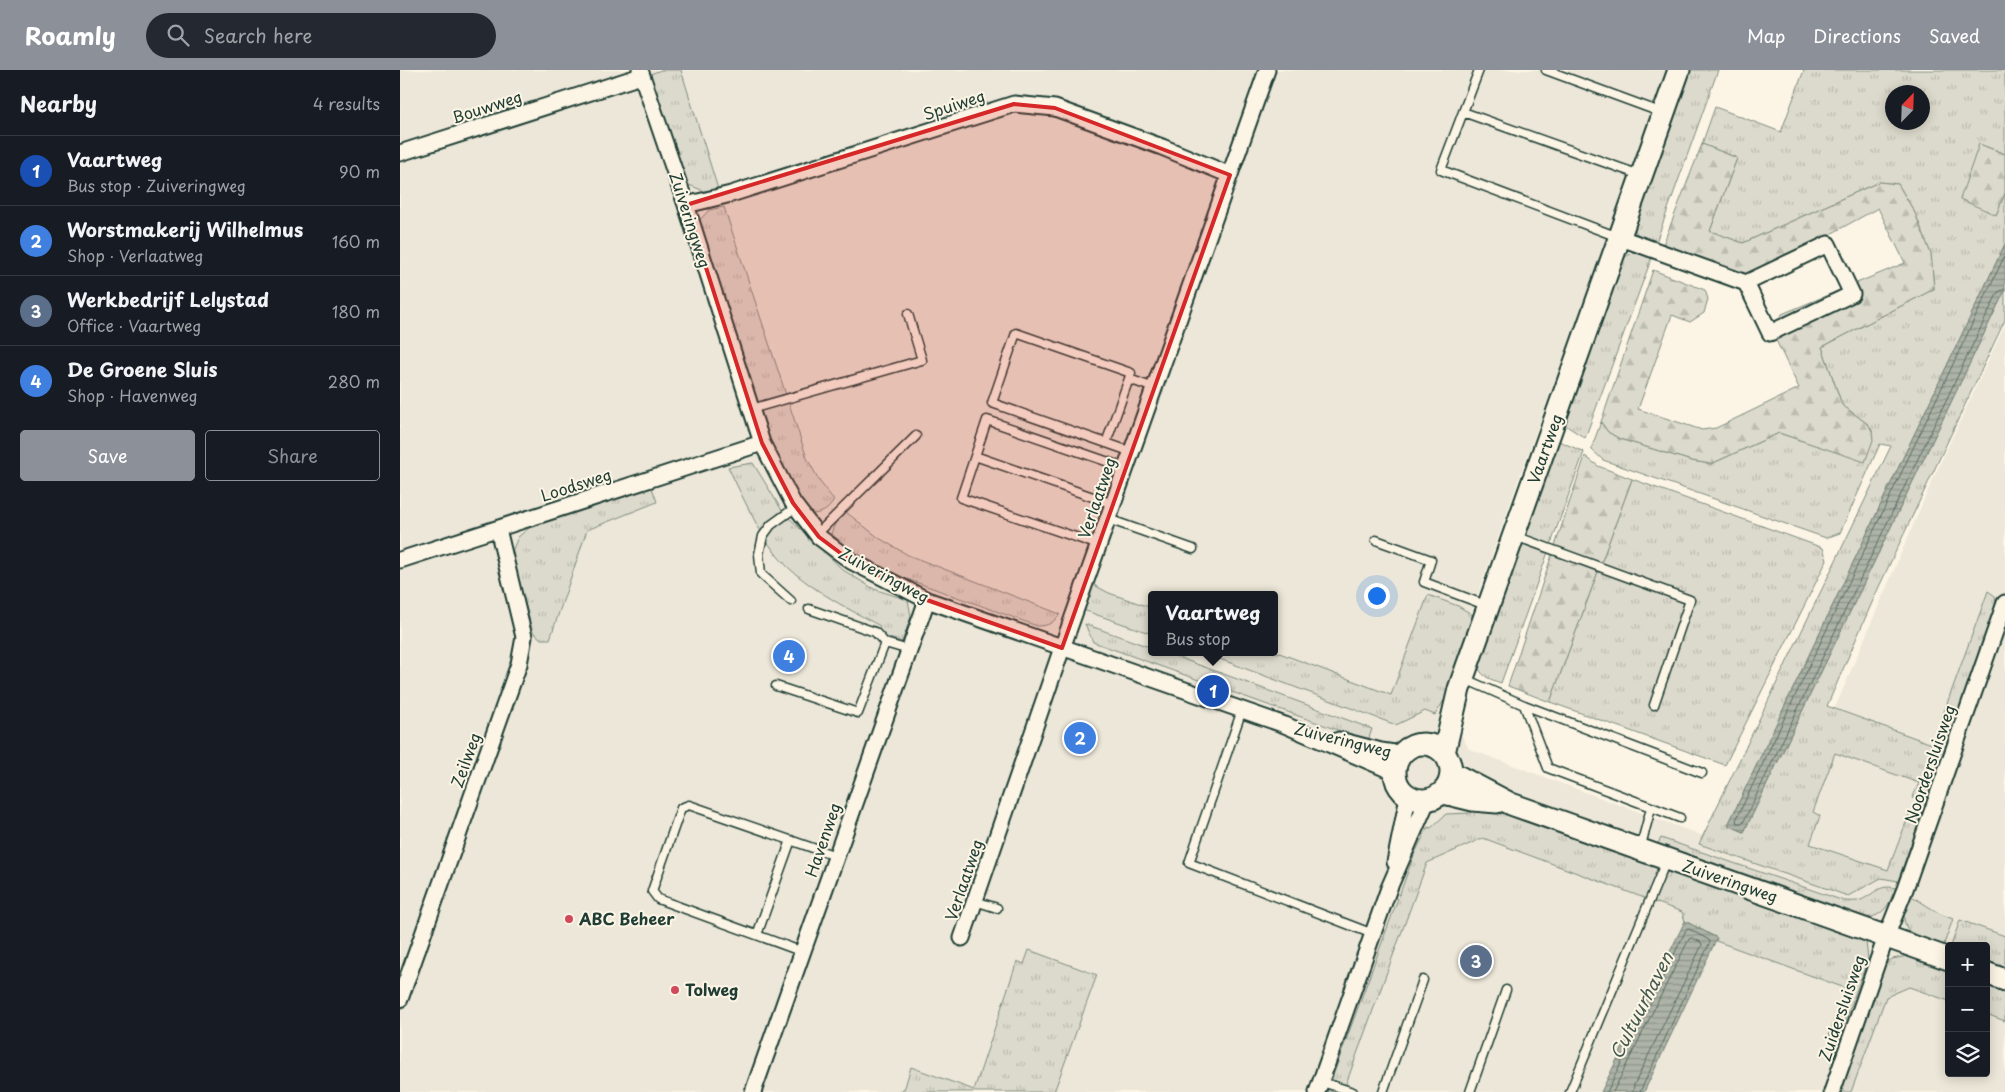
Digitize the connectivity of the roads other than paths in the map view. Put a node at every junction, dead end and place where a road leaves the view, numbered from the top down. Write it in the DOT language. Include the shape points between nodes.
graph roads {
  1 [pos="1266,70"];
  2 [pos="1479,70"];
  3 [pos="1546,70"];
  4 [pos="1679,70"];
  5 [pos="640,73"];
  6 [pos="1463,112"];
  7 [pos="1664,113"];
  8 [pos="400,153"];
  9 [pos="1230,175"];
  10 [pos="1642,176"];
  11 [pos="686,205"];
  12 [pos="1621,238"];
  13 [pos="1746,283"];
  14 [pos="908,314"];
  15 [pos="1129,380"];
  16 [pos="1154,388"];
  17 [pos="751,409"];
  18 [pos="916,436"];
  19 [pos="1106,443"];
  20 [pos="762,444"];
  21 [pos="1132,452"];
  22 [pos="975,456"];
  23 [pos="1126,468"];
  24 [pos="1113,504"];
  25 [pos="796,507"];
  26 [pos="1108,519"];
  27 [pos="498,529"];
  28 [pos="817,534"];
  29 [pos="1514,535"];
  30 [pos="1376,540"];
  31 [pos="1099,545"];
  32 [pos="1192,549"];
  33 [pos="400,560"];
  34 [pos="927,600"];
  35 [pos="791,601"];
  36 [pos="2005,603"];
  37 [pos="1489,606"];
  38 [pos="809,609"];
  39 [pos="886,643"];
  40 [pos="1062,648"];
  41 [pos="909,650"];
  42 [pos="1461,684"];
  43 [pos="776,686"];
  44 [pos="1524,705"];
  45 [pos="1654,705"];
  46 [pos="1242,710"];
  47 [pos="1425,744"];
  48 [pos="1444,753"];
  49 [pos="1398,763"];
  50 [pos="1702,773"];
  51 [pos="1433,791"];
  52 [pos="1651,808"];
  53 [pos="1680,818"];
  54 [pos="791,840"];
  55 [pos="1640,850"];
  56 [pos="836,856"];
  57 [pos="1667,859"];
  58 [pos="975,901"];
  59 [pos="997,908"];
  60 [pos="1373,934"];
  61 [pos="757,935"];
  62 [pos="1886,936"];
  63 [pos="962,938"];
  64 [pos="803,952"];
  65 [pos="1945,958"];
  66 [pos="1990,974"];
  67 [pos="1423,980"];
  68 [pos="2005,980"];
  69 [pos="1506,990"];
  70 [pos="400,998"];
  71 [pos="1319,1087"];
  72 [pos="753,1092"];
  73 [pos="1352,1092"];
  74 [pos="1383,1092"];
  75 [pos="1470,1092"];
  76 [pos="1570,1092"];
  77 [pos="1832,1092"];
  1 -- 9 [label="street, Verlaatweg"];
  2 -- 6 [label="lane"];
  3 -- 7 [label="lane"];
  4 -- 7 [label="street, Vaartweg"];
  5 -- 8 [label="street, Bouwweg"];
  5 -- 11 [label="street, Zuiveringweg"];
  6 -- 10 [label="lane"];
  6 -- 12 [label="lane" via="1442,170"];
  7 -- 10 [label="street, Vaartweg"];
  9 -- 11 [label="street, Spuiweg" via="1056,108 1014,104 731,194"];
  9 -- 16 [label="street, Verlaatweg"];
  10 -- 12 [label="street, Vaartweg"];
  11 -- 17 [label="street, Zuiveringweg"];
  12 -- 13 [label="street"];
  12 -- 29 [label="street, Vaartweg"];
  13 -- 13 [label="street" via="1828,244 1852,294 1770,333"];
  14 -- 17 [label="lane" via="922,360"];
  15 -- 16 [label="lane"];
  15 -- 19 [label="lane"];
  15 -- 19 [label="lane" via="1131,373 1016,333 992,403"];
  16 -- 21 [label="street, Verlaatweg"];
  17 -- 20 [label="street, Zuiveringweg"];
  18 -- 28 [label="lane"];
  19 -- 21 [label="lane"];
  20 -- 25 [label="street, Zuiveringweg"];
  20 -- 27 [label="street, Loodsweg"];
  21 -- 23 [label="street, Verlaatweg"];
  22 -- 23 [label="lane" via="988,420"];
  22 -- 24 [label="lane"];
  22 -- 31 [label="lane" via="961,498"];
  23 -- 24 [label="street, Verlaatweg"];
  24 -- 26 [label="street, Verlaatweg"];
  25 -- 28 [label="street, Zuiveringweg"];
  25 -- 35 [label="lane" via="771,525 763,536 759,554 761,574"];
  26 -- 31 [label="street, Verlaatweg"];
  26 -- 32 [label="lane"];
  27 -- 33 [label="street, Loodsweg"];
  27 -- 70 [label="street, Zeilweg" via="524,637 519,664"];
  28 -- 34 [label="street, Zuiveringweg" via="852,561"];
  29 -- 37 [label="street, Vaartweg"];
  29 -- 45 [label="lane" via="1690,600"];
  30 -- 37 [label="lane" via="1431,560 1424,582"];
  31 -- 40 [label="street, Verlaatweg"];
  34 -- 40 [label="street, Zuiveringweg"];
  34 -- 41 [label="street, Havenweg"];
  36 -- 62 [label="street, Noordersluisweg"];
  37 -- 42 [label="street, Vaartweg"];
  38 -- 39 [label="lane" via="875,632"];
  39 -- 41 [label="lane"];
  39 -- 43 [label="lane" via="858,713"];
  40 -- 46 [label="street, Zuiveringweg"];
  40 -- 58 [label="street, Verlaatweg"];
  41 -- 56 [label="street, Havenweg"];
  42 -- 44 [label="lane"];
  42 -- 47 [label="street, Vaartweg"];
  42 -- 48 [label="street, Vaartweg"];
  44 -- 50 [label="lane"];
  44 -- 52 [label="lane" via="1548,768"];
  46 -- 49 [label="street, Zuiveringweg" via="1381,751"];
  46 -- 60 [label="lane" via="1189,863"];
  47 -- 48 [label="street"];
  47 -- 49 [label="street" via="1412,746"];
  48 -- 51 [label="street" via="1450,763"];
  49 -- 51 [label="street" via="1398,786"];
  51 -- 55 [label="street, Zuiveringweg" via="1511,804"];
  51 -- 60 [label="street"];
  52 -- 53 [label="lane"];
  52 -- 55 [label="lane"];
  54 -- 56 [label="lane"];
  54 -- 61 [label="lane"];
  54 -- 61 [label="lane" via="689,805 681,808 652,891 654,895"];
  55 -- 57 [label="street, Zuiveringweg"];
  56 -- 64 [label="street, Havenweg"];
  57 -- 62 [label="street, Zuiveringweg"];
  57 -- 76 [label="lane"];
  58 -- 59 [label="lane"];
  58 -- 63 [label="street, Verlaatweg"];
  60 -- 71 [label="street"];
  61 -- 64 [label="lane"];
  62 -- 65 [label="street, Zuiveringweg"];
  62 -- 77 [label="street, Zuidersluisweg"];
  64 -- 72 [label="street, Havenweg"];
  66 -- 68 [label="street"];
  67 -- 74 [label="lane"];
  69 -- 75 [label="lane"];
  71 -- 73 [label="lane"];
}
